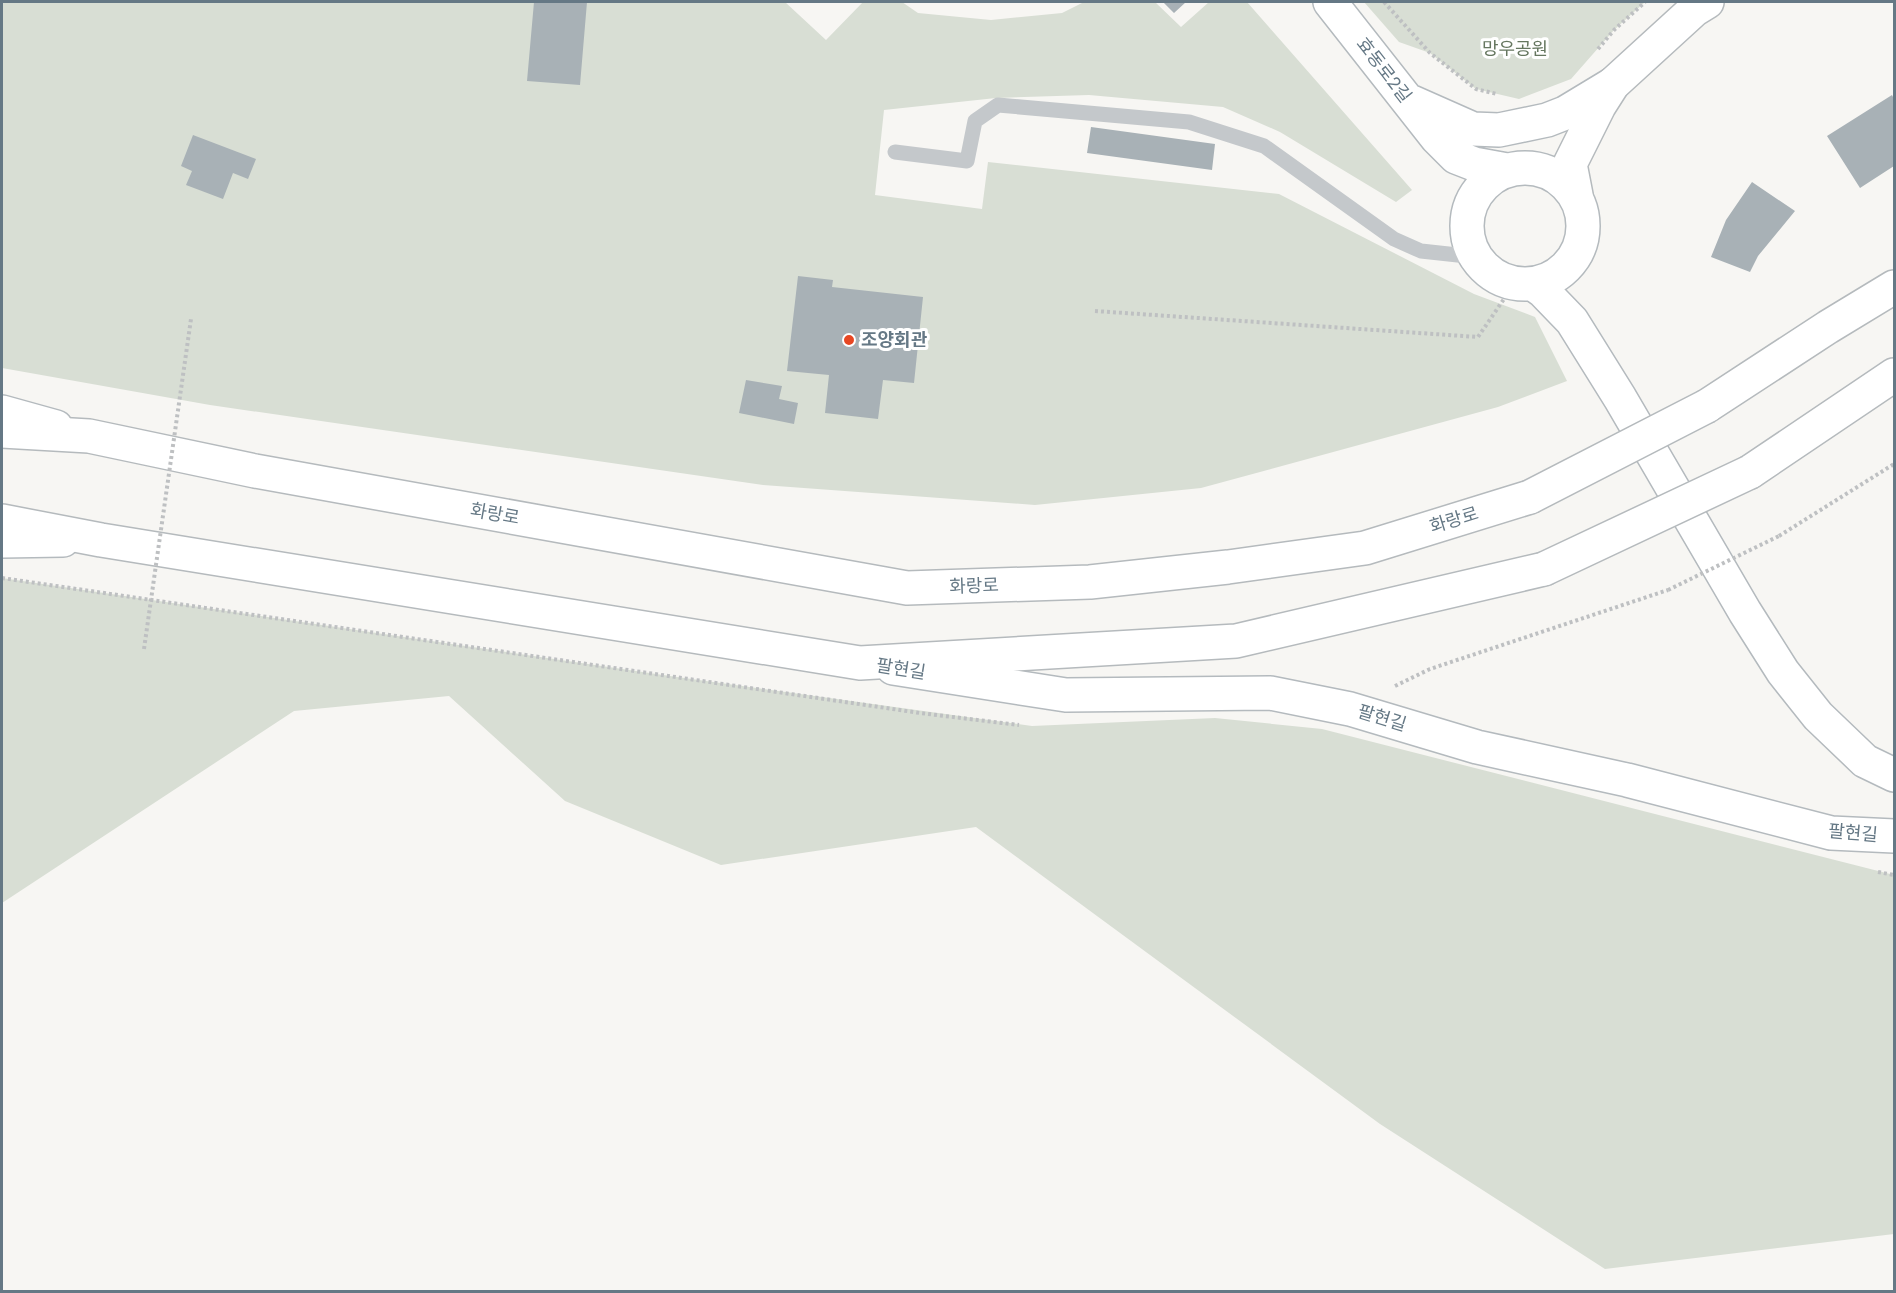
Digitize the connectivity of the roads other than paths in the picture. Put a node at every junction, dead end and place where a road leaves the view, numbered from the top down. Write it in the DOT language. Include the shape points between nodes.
graph roads {
  1 [pos="1330,2"];
  2 [pos="1707,2"];
  3 [pos="1606,95"];
  4 [pos="1407,99"];
  5 [pos="1437,138"];
  6 [pos="895,152"];
  7 [pos="1507,170"];
  8 [pos="1545,171"];
  9 [pos="1576,195"];
  10 [pos="1472,202"];
  11 [pos="1576,256"];
  12 [pos="1476,257"];
  13 [pos="1524,284"];
  14 [pos="1894,287"];
  15 [pos="1572,321"];
  16 [pos="1894,375"];
  17 [pos="2,412"];
  18 [pos="2,431"];
  19 [pos="89,436"];
  20 [pos="2,521"];
  21 [pos="101,540"];
  22 [pos="2,541"];
  23 [pos="860,663"];
  24 [pos="1894,775"];
  25 [pos="1894,836"];
  1 -- 4 [label="main road, 효동로2길"];
  2 -- 3 [label="main road"];
  3 -- 4 [label="main road" via="1547,120 1499,130 1473,129"];
  3 -- 8 [label="main road" via="1557,151"];
  3 -- 9 [label="main road" via="1570,164"];
  4 -- 5 [label="main road, 효동로2길"];
  5 -- 7 [label="main road" via="1455,157"];
  5 -- 10 [label="main road" via="1456,183"];
  6 -- 12 [label="lane" via="967,161 975,121 998,105 1189,122 1264,146 1395,239 1421,251"];
  7 -- 8 [label="main road" via="1526,167"];
  7 -- 10 [label="main road" via="1493,177"];
  8 -- 9 [label="main road" via="1557,176"];
  9 -- 11 [label="main road" via="1583,213 1584,232"];
  10 -- 12 [label="main road" via="1467,230"];
  11 -- 13 [label="main road" via="1550,279"];
  11 -- 15 [label="main road" via="1563,296"];
  12 -- 13 [label="main road" via="1499,279"];
  13 -- 15 [label="main road" via="1543,291"];
  14 -- 19 [label="main road, 화랑로, bridge" via="1707,406 1530,497 1365,548 1090,582 907,588 255,471"];
  15 -- 24 [label="main road" via="1783,672 1818,716 1864,761"];
  16 -- 23 [label="main road, bridge" via="1750,472 1544,568 1236,641"];
  17 -- 19 [label="main road"];
  18 -- 19 [label="main road, 화랑로"];
  20 -- 21 [label="main road"];
  21 -- 22 [label="main road"];
  21 -- 23 [label="main road"];
  23 -- 25 [label="main road, 팔현길" via="1066,695 1270,693 1350,709 1477,747 1831,832"];
}
